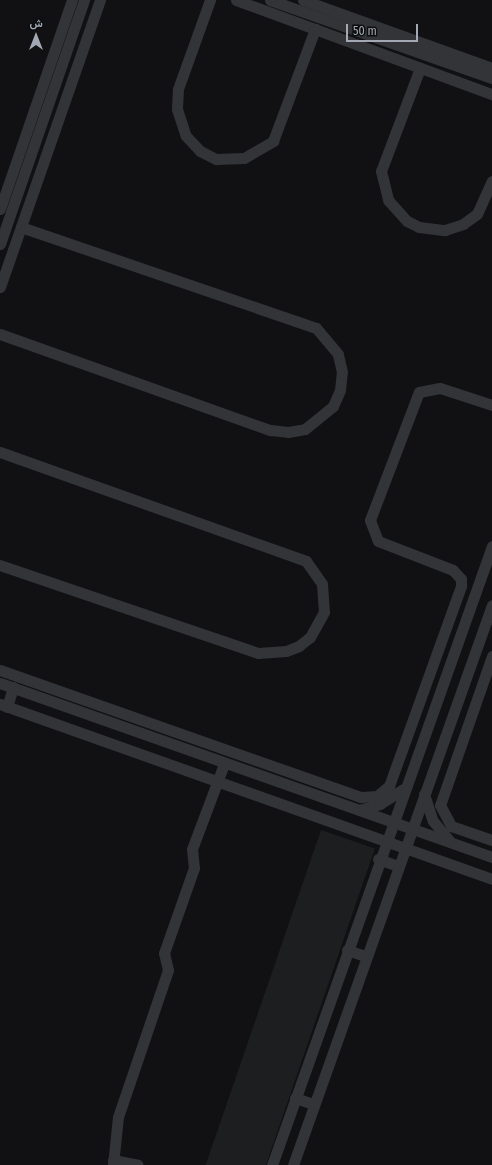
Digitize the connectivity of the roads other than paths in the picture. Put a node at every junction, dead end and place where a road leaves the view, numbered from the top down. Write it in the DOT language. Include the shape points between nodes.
graph roads {
  1 [pos="72,0"];
  2 [pos="84,0"];
  3 [pos="100,0"];
  4 [pos="210,0"];
  5 [pos="236,0"];
  6 [pos="303,0"];
  7 [pos="268,4"];
  8 [pos="315,29"];
  9 [pos="420,68"];
  10 [pos="492,68"];
  11 [pos="473,71"];
  12 [pos="492,78"];
  13 [pos="468,85"];
  14 [pos="492,94"];
  15 [pos="492,182"];
  16 [pos="20,187"];
  17 [pos="33,192"];
  18 [pos="0,210"];
  19 [pos="21,227"];
  20 [pos="0,244"];
  21 [pos="0,287"];
  22 [pos="0,334"];
  23 [pos="492,405"];
  24 [pos="0,452"];
  25 [pos="492,546"];
  26 [pos="0,565"];
  27 [pos="492,605"];
  28 [pos="492,656"];
  29 [pos="0,670"];
  30 [pos="0,683"];
  31 [pos="13,687"];
  32 [pos="3,706"];
  33 [pos="224,764"];
  34 [pos="218,780"];
  35 [pos="403,789"];
  36 [pos="424,794"];
  37 [pos="359,810"];
  38 [pos="391,821"];
  39 [pos="412,829"];
  40 [pos="385,840"];
  41 [pos="492,840"];
  42 [pos="452,843"];
  43 [pos="406,847"];
  44 [pos="492,857"];
  45 [pos="378,859"];
  46 [pos="398,866"];
  47 [pos="492,879"];
  48 [pos="347,950"];
  49 [pos="366,956"];
  50 [pos="295,1098"];
  51 [pos="314,1104"];
  52 [pos="113,1163"];
  53 [pos="138,1165"];
  54 [pos="272,1165"];
  55 [pos="293,1165"];
  1 -- 18 [label="street"];
  2 -- 16 [label="street"];
  3 -- 17 [label="street"];
  4 -- 8 [label="street" via="178,89 177,109 186,136 200,151 216,159 244,158 273,141"];
  5 -- 7 [label="street"];
  6 -- 10 [label="street"];
  7 -- 8 [label="street"];
  7 -- 11 [label="street"];
  8 -- 9 [label="street"];
  9 -- 13 [label="street"];
  9 -- 15 [label="street" via="381,171 388,200 407,221 419,227 446,230 463,224 477,214"];
  11 -- 12 [label="street"];
  11 -- 13 [label="street"];
  13 -- 14 [label="street"];
  16 -- 17 [label="street"];
  16 -- 20 [label="street"];
  17 -- 19 [label="street"];
  19 -- 21 [label="street"];
  19 -- 22 [label="street" via="316,328 338,354 342,372 340,390 329,411 305,428 288,432 270,430"];
  23 -- 29 [label="street" via="440,388 419,392 370,520 378,541 452,570 461,579 461,586 389,786 377,796 361,797"];
  24 -- 26 [label="street" via="306,561 322,584 324,612 314,631 299,646 286,651 258,653"];
  25 -- 35 [label="street"];
  27 -- 36 [label="street"];
  28 -- 41 [label="street" via="440,805 451,826"];
  30 -- 31 [label="street"];
  31 -- 32 [label="street"];
  31 -- 33 [label="street"];
  32 -- 34 [label="street"];
  33 -- 34 [label="street"];
  33 -- 37 [label="street"];
  34 -- 40 [label="street"];
  34 -- 52 [label="street" via="192,849 194,868 164,953 168,970 118,1117"];
  35 -- 37 [label="street" via="380,804"];
  35 -- 38 [label="street"];
  36 -- 39 [label="street"];
  36 -- 42 [label="street" via="433,821"];
  37 -- 38 [label="street"];
  38 -- 39 [label="street"];
  38 -- 40 [label="street"];
  39 -- 42 [label="street"];
  39 -- 43 [label="street"];
  40 -- 43 [label="street"];
  40 -- 45 [label="street"];
  42 -- 44 [label="street"];
  43 -- 46 [label="street"];
  43 -- 47 [label="street"];
  45 -- 46 [label="street"];
  45 -- 48 [label="street"];
  46 -- 49 [label="street"];
  48 -- 49 [label="street"];
  48 -- 50 [label="street"];
  49 -- 51 [label="street"];
  50 -- 51 [label="street"];
  50 -- 54 [label="street"];
  51 -- 55 [label="street"];
  52 -- 53 [label="street"];
}
